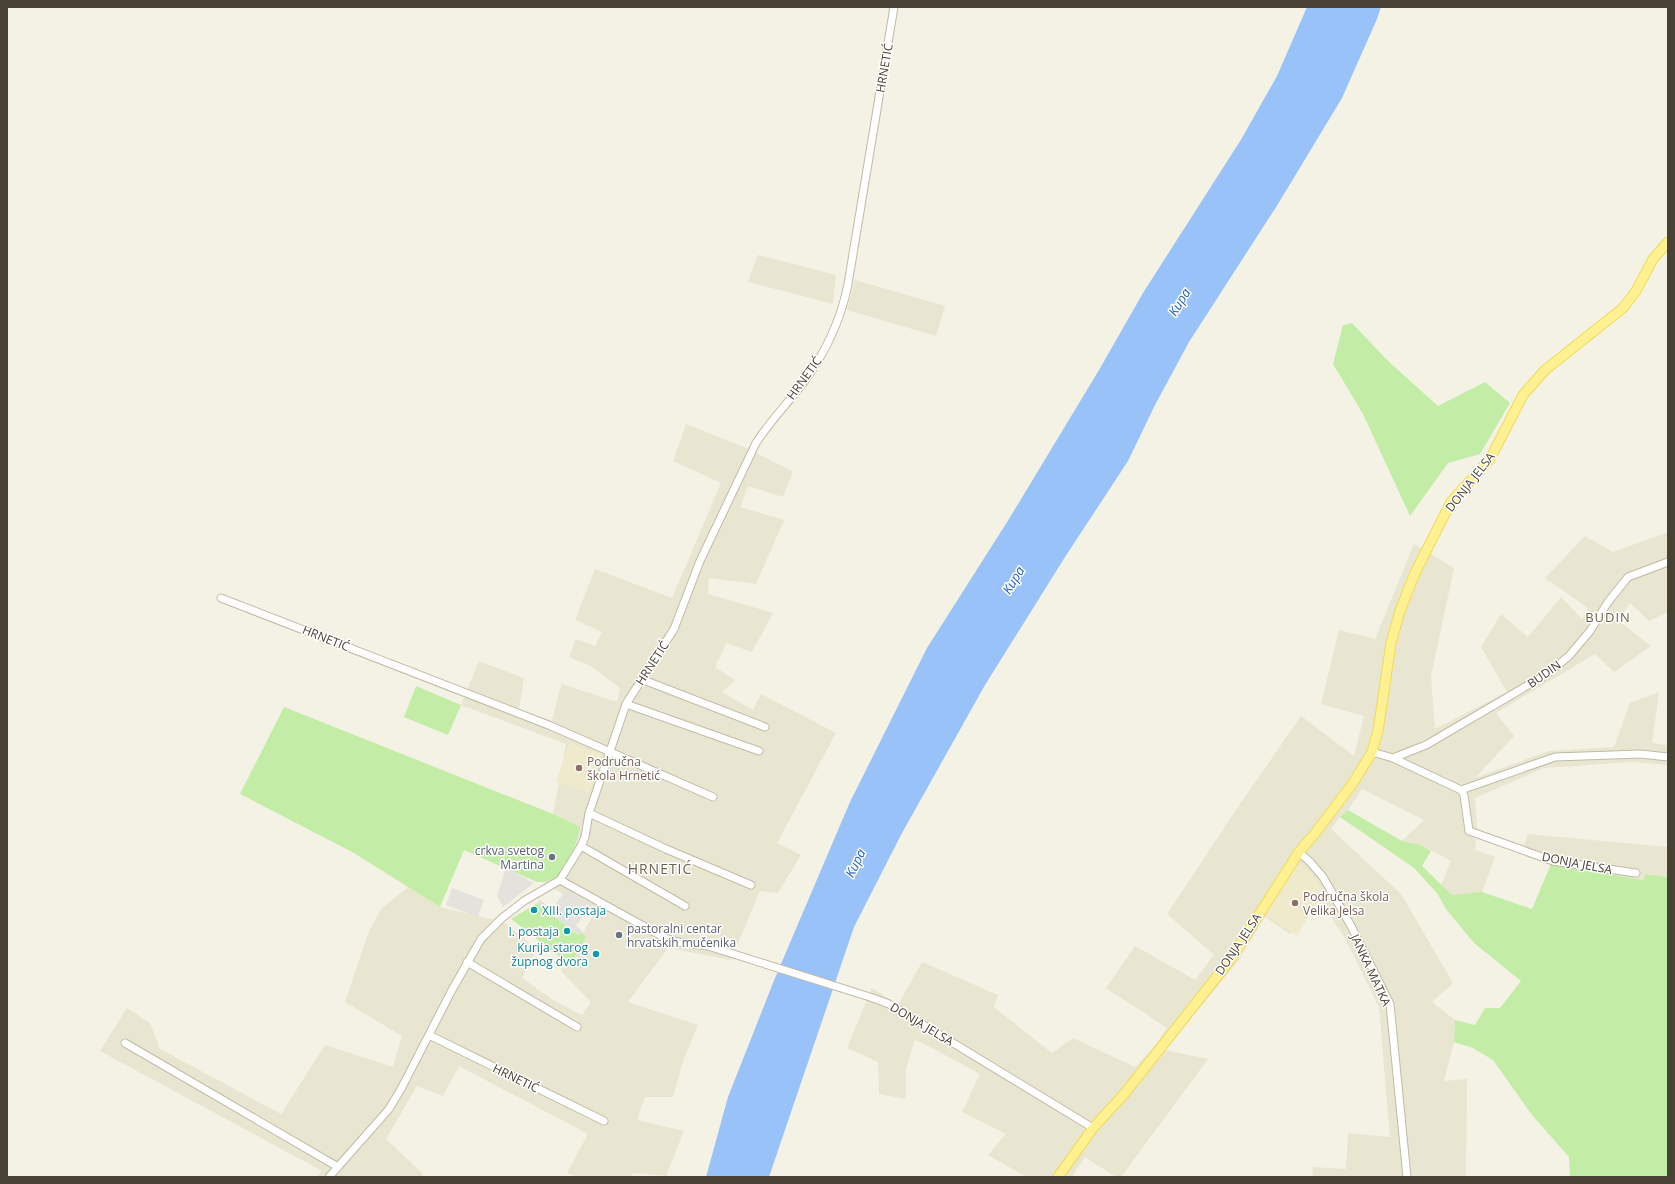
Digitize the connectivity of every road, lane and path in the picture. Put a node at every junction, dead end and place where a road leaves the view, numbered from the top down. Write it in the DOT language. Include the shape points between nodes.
graph roads {
  1 [pos="894,7"];
  2 [pos="1668,242"];
  3 [pos="1668,562"];
  4 [pos="220,598"];
  5 [pos="641,679"];
  6 [pos="626,704"];
  7 [pos="764,727"];
  8 [pos="759,751"];
  9 [pos="609,752"];
  10 [pos="1372,752"];
  11 [pos="1668,757"];
  12 [pos="1393,758"];
  13 [pos="1461,790"];
  14 [pos="713,797"];
  15 [pos="589,813"];
  16 [pos="581,846"];
  17 [pos="1299,852"];
  18 [pos="1636,873"];
  19 [pos="560,880"];
  20 [pos="751,885"];
  21 [pos="685,906"];
  22 [pos="467,962"];
  23 [pos="577,1027"];
  24 [pos="429,1035"];
  25 [pos="125,1043"];
  26 [pos="604,1121"];
  27 [pos="1092,1128"];
  28 [pos="338,1167"];
  29 [pos="329,1177"];
  30 [pos="1058,1177"];
  31 [pos="1407,1177"];
  1 -- 5 [label="street, HRNETIĆ" via="848,284 840,315 811,371 756,443 700,561 674,629"];
  2 -- 10 [label="main road, DONJA JELSA" via="1653,259 1636,291 1623,308 1545,370 1523,395 1490,459 1451,502 1414,573 1400,611 1391,644 1378,731"];
  3 -- 12 [label="street, BUDIN" via="1628,577 1590,631 1569,656 1547,674 1426,745"];
  4 -- 9 [label="street, HRNETIĆ" via="551,726"];
  5 -- 6 [label="street, HRNETIĆ"];
  5 -- 7 [label="street"];
  6 -- 8 [label="street"];
  6 -- 9 [label="street, HRNETIĆ"];
  9 -- 14 [label="street"];
  9 -- 15 [label="street, HRNETIĆ"];
  10 -- 12 [label="street"];
  10 -- 17 [label="main road, DONJA JELSA" via="1352,783"];
  11 -- 13 [label="street" via="1640,754 1555,757"];
  12 -- 13 [label="street"];
  13 -- 18 [label="street, DONJA JELSA" via="1469,831 1553,861"];
  15 -- 16 [label="street, HRNETIĆ"];
  15 -- 20 [label="street"];
  16 -- 19 [label="street, HRNETIĆ"];
  16 -- 21 [label="street"];
  17 -- 27 [label="main road, DONJA JELSA" via="1230,960 1125,1094"];
  17 -- 31 [label="street, JANKA MATKA" via="1323,877 1390,1004"];
  19 -- 22 [label="street, HRNETIĆ" via="524,900 502,918 481,939"];
  19 -- 27 [label="street, DONJA JELSA" via="665,938 708,946 889,1004"];
  22 -- 23 [label="street"];
  22 -- 24 [label="street, HRNETIĆ"];
  24 -- 26 [label="street, HRNETIĆ"];
  24 -- 28 [label="street, HRNETIĆ" via="389,1109"];
  25 -- 28 [label="street"];
  27 -- 30 [label="main road, DONJA JELSA"];
  28 -- 29 [label="street, HRNETIĆ"];
}
